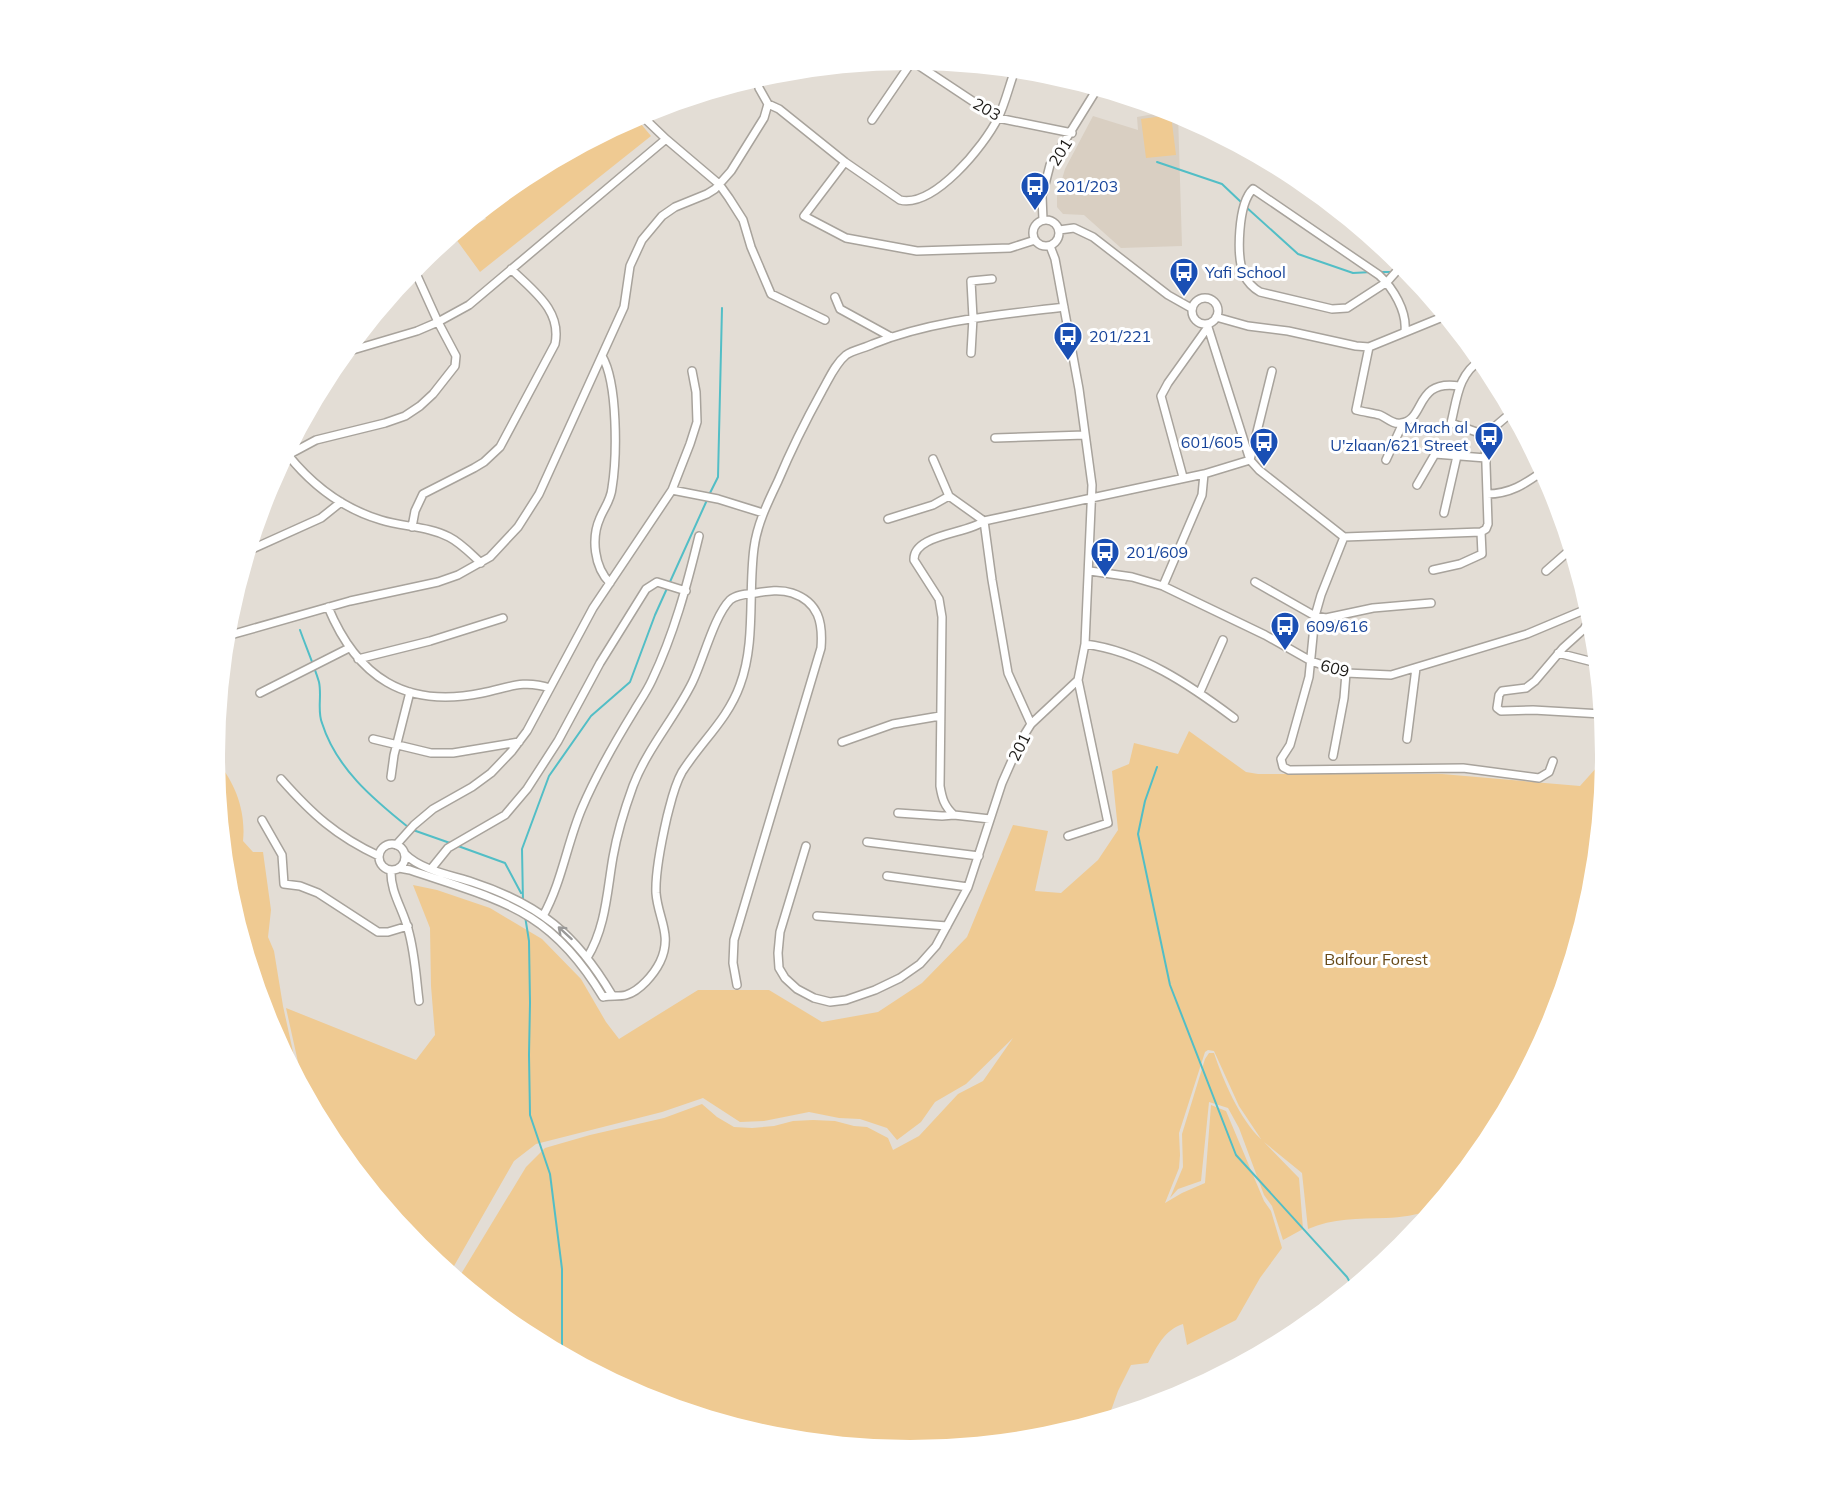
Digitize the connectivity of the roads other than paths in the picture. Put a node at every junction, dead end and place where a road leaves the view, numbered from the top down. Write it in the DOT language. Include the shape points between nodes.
graph roads {
  1 [pos="906,70"];
  2 [pos="927,71"];
  3 [pos="1012,78"];
  4 [pos="760,88"];
  5 [pos="1093,96"];
  6 [pos="768,104"];
  7 [pos="998,118"];
  8 [pos="872,120"];
  9 [pos="649,123"];
  10 [pos="1072,133"];
  11 [pos="666,139"];
  12 [pos="845,162"];
  13 [pos="719,184"];
  14 [pos="1043,220"];
  15 [pos="1059,231"];
  16 [pos="1035,240"];
  17 [pos="1050,246"];
  18 [pos="512,269"];
  19 [pos="1396,272"];
  20 [pos="419,279"];
  21 [pos="992,279"];
  22 [pos="1387,282"];
  23 [pos="835,297"];
  24 [pos="1064,307"];
  25 [pos="1191,308"];
  26 [pos="1216,317"];
  27 [pos="974,318"];
  28 [pos="1438,319"];
  29 [pos="825,320"];
  30 [pos="438,322"];
  31 [pos="1207,325"];
  32 [pos="1405,332"];
  33 [pos="891,337"];
  34 [pos="1369,347"];
  35 [pos="360,348"];
  36 [pos="972,353"];
  37 [pos="602,356"];
  38 [pos="1473,365"];
  39 [pos="692,371"];
  40 [pos="1272,371"];
  41 [pos="1459,386"];
  42 [pos="1506,417"];
  43 [pos="1403,423"];
  44 [pos="1085,435"];
  45 [pos="1485,435"];
  46 [pos="995,438"];
  47 [pos="297,450"];
  48 [pos="1457,456"];
  49 [pos="1486,458"];
  50 [pos="933,459"];
  51 [pos="1250,460"];
  52 [pos="1386,460"];
  53 [pos="292,461"];
  54 [pos="1204,474"];
  55 [pos="1535,476"];
  56 [pos="1183,477"];
  57 [pos="1417,485"];
  58 [pos="672,490"];
  59 [pos="1487,494"];
  60 [pos="950,496"];
  61 [pos="1092,497"];
  62 [pos="341,502"];
  63 [pos="763,513"];
  64 [pos="1444,513"];
  65 [pos="888,519"];
  66 [pos="984,521"];
  67 [pos="412,527"];
  68 [pos="1480,532"];
  69 [pos="699,536"];
  70 [pos="1344,537"];
  71 [pos="259,546"];
  72 [pos="1565,554"];
  73 [pos="481,563"];
  74 [pos="1433,570"];
  75 [pos="1090,571"];
  76 [pos="1546,571"];
  77 [pos="1255,582"];
  78 [pos="610,584"];
  79 [pos="1162,586"];
  80 [pos="686,591"];
  81 [pos="751,594"];
  82 [pos="1431,603"];
  83 [pos="328,607"];
  84 [pos="1580,612"];
  85 [pos="1315,616"];
  86 [pos="503,618"];
  87 [pos="1584,630"];
  88 [pos="237,633"];
  89 [pos="1223,640"];
  90 [pos="1085,644"];
  91 [pos="349,648"];
  92 [pos="1558,653"];
  93 [pos="358,659"];
  94 [pos="1311,661"];
  95 [pos="1589,661"];
  96 [pos="1416,668"];
  97 [pos="1346,673"];
  98 [pos="1078,680"];
  99 [pos="550,688"];
  100 [pos="410,692"];
  101 [pos="1200,692"];
  102 [pos="260,693"];
  103 [pos="1594,714"];
  104 [pos="940,716"];
  105 [pos="1234,718"];
  106 [pos="1031,724"];
  107 [pos="373,739"];
  108 [pos="1407,739"];
  109 [pos="519,742"];
  110 [pos="842,742"];
  111 [pos="397,745"];
  112 [pos="1333,756"];
  113 [pos="1553,761"];
  114 [pos="391,777"];
  115 [pos="281,779"];
  116 [pos="898,813"];
  117 [pos="954,815"];
  118 [pos="990,819"];
  119 [pos="262,820"];
  120 [pos="1068,836"];
  121 [pos="867,842"];
  122 [pos="396,845"];
  123 [pos="806,846"];
  124 [pos="405,854"];
  125 [pos="379,856"];
  126 [pos="979,856"];
  127 [pos="399,868"];
  128 [pos="431,869"];
  129 [pos="391,870"];
  130 [pos="887,876"];
  131 [pos="968,887"];
  132 [pos="505,899"];
  133 [pos="535,915"];
  134 [pos="543,916"];
  135 [pos="817,916"];
  136 [pos="408,926"];
  137 [pos="947,926"];
  138 [pos="587,958"];
  139 [pos="737,985"];
  140 [pos="612,995"];
  141 [pos="419,1001"];
  1 -- 8 [label="street"];
  2 -- 7 [label="street, 203"];
  3 -- 7 [label="street"];
  4 -- 6 [label="street"];
  5 -- 10 [label="street, 201"];
  6 -- 12 [label="street"];
  6 -- 13 [label="street" via="764,118"];
  7 -- 10 [label="street, 203"];
  7 -- 12 [label="street" via="967,164 932,191 913,200 900,200"];
  9 -- 11 [label="street"];
  10 -- 14 [label="street, 201" via="1047,173 1042,196"];
  11 -- 13 [label="street"];
  11 -- 18 [label="street"];
  12 -- 16 [label="street" via="804,216 846,238 917,251 1010,248"];
  13 -- 29 [label="street" via="743,219 771,294"];
  13 -- 37 [label="street" via="662,216 642,240 630,266 624,307"];
  14 -- 15 [label="street" via="1053,223"];
  14 -- 16 [label="street" via="1034,229"];
  15 -- 17 [label="street" via="1058,239"];
  15 -- 25 [label="street" via="1074,228 1093,237"];
  16 -- 17 [label="street"];
  17 -- 24 [label="street"];
  18 -- 30 [label="street" via="469,305"];
  18 -- 67 [label="street" via="551,310 557,328 555,344 500,447 479,465 423,494"];
  19 -- 22 [label="street"];
  20 -- 30 [label="street"];
  21 -- 27 [label="street" via="970,281"];
  22 -- 22 [label="street" via="1347,308 1332,309 1260,292 1244,275 1241,261 1243,206 1248,194 1253,189"];
  22 -- 32 [label="street" via="1403,313"];
  23 -- 33 [label="street" via="840,309"];
  24 -- 27 [label="street"];
  24 -- 44 [label="street"];
  25 -- 26 [label="street" via="1199,298 1207,297 1217,305"];
  25 -- 31 [label="street" via="1195,320"];
  26 -- 31 [label="street"];
  26 -- 34 [label="street"];
  27 -- 33 [label="street"];
  27 -- 36 [label="street"];
  28 -- 32 [label="street"];
  30 -- 35 [label="street"];
  30 -- 47 [label="street" via="456,356 455,366 420,406 405,416 316,440"];
  31 -- 51 [label="street"];
  31 -- 56 [label="street" via="1161,396"];
  32 -- 34 [label="street"];
  33 -- 63 [label="street" via="847,355 836,367 800,430"];
  34 -- 43 [label="street" via="1356,411"];
  37 -- 73 [label="street" via="539,495 518,527"];
  37 -- 78 [label="street" via="609,373 616,432 612,491 595,537 596,555"];
  38 -- 41 [label="street"];
  39 -- 58 [label="street" via="697,422"];
  40 -- 51 [label="street"];
  41 -- 43 [label="street" via="1439,385 1432,389"];
  41 -- 45 [label="street" via="1452,423"];
  42 -- 45 [label="street"];
  43 -- 52 [label="street"];
  44 -- 46 [label="street"];
  44 -- 61 [label="street"];
  45 -- 49 [label="street"];
  48 -- 49 [label="street"];
  48 -- 57 [label="street" via="1435,454"];
  48 -- 64 [label="street"];
  49 -- 59 [label="street"];
  50 -- 60 [label="street"];
  51 -- 54 [label="street"];
  51 -- 70 [label="street"];
  53 -- 62 [label="street" via="317,487"];
  54 -- 56 [label="street"];
  54 -- 79 [label="street" via="1202,495"];
  55 -- 59 [label="street" via="1508,492"];
  56 -- 61 [label="street"];
  58 -- 63 [label="street"];
  58 -- 78 [label="street"];
  59 -- 68 [label="street" via="1488,524"];
  60 -- 65 [label="street"];
  60 -- 66 [label="street"];
  61 -- 66 [label="street"];
  61 -- 75 [label="street"];
  62 -- 67 [label="street" via="379,520"];
  62 -- 71 [label="street" via="321,518"];
  63 -- 81 [label="street" via="754,547"];
  66 -- 104 [label="street" via="977,527 919,546 914,553 914,560 939,599 942,617"];
  66 -- 106 [label="street" via="1008,673"];
  67 -- 73 [label="street" via="449,537"];
  68 -- 70 [label="street"];
  68 -- 74 [label="street" via="1482,554"];
  69 -- 80 [label="street"];
  70 -- 85 [label="street"];
  72 -- 76 [label="street"];
  73 -- 83 [label="street" via="438,582"];
  75 -- 79 [label="street, 609"];
  75 -- 90 [label="street"];
  77 -- 85 [label="street"];
  78 -- 99 [label="street"];
  79 -- 94 [label="street, 609"];
  80 -- 128 [label="street" via="657,582 646,590 527,789 505,815 448,848"];
  80 -- 134 [label="street" via="651,682 582,808 552,900"];
  81 -- 138 [label="street" via="731,599 723,611 693,682 643,762 614,853 603,921"];
  81 -- 139 [label="street" via="776,590 802,597 820,617 822,632 821,648 734,940"];
  81 -- 140 [label="street" via="749,642 741,684 731,705 681,774 669,809 656,881 666,935 663,954 642,985 626,995"];
  82 -- 85 [label="street" via="1372,608 1326,618"];
  83 -- 88 [label="street"];
  83 -- 91 [label="street"];
  84 -- 96 [label="street, 609" via="1527,634"];
  85 -- 94 [label="street"];
  86 -- 93 [label="street"];
  87 -- 92 [label="street"];
  89 -- 101 [label="street"];
  90 -- 98 [label="street"];
  90 -- 101 [label="street" via="1118,650"];
  91 -- 93 [label="street"];
  91 -- 102 [label="street"];
  92 -- 95 [label="street"];
  92 -- 103 [label="street" via="1526,688 1502,691 1497,708"];
  93 -- 100 [label="street" via="393,686"];
  94 -- 97 [label="street, 609"];
  94 -- 113 [label="street" via="1290,745 1281,759 1283,768 1463,768 1539,778 1549,772"];
  96 -- 97 [label="street, 609" via="1391,675"];
  96 -- 108 [label="street"];
  97 -- 112 [label="street"];
  98 -- 106 [label="street, 201"];
  98 -- 120 [label="street" via="1108,823"];
  99 -- 100 [label="street" via="520,684 446,698"];
  99 -- 109 [label="street"];
  100 -- 111 [label="street"];
  101 -- 105 [label="street"];
  104 -- 110 [label="street" via="892,724"];
  104 -- 117 [label="street" via="940,786 942,799"];
  106 -- 118 [label="street, 201" via="1002,783"];
  107 -- 111 [label="street"];
  109 -- 111 [label="street" via="453,753 431,753"];
  109 -- 122 [label="street" via="491,773 433,809"];
  111 -- 114 [label="street"];
  115 -- 125 [label="street" via="325,824 352,844"];
  116 -- 117 [label="street"];
  117 -- 118 [label="street"];
  118 -- 126 [label="street, 201"];
  119 -- 136 [label="street" via="282,855 284,884 318,893 378,932"];
  121 -- 126 [label="street"];
  122 -- 124 [label="street"];
  122 -- 125 [label="street" via="386,846"];
  123 -- 137 [label="street, 201" via="780,932 778,953 779,968 797,989 830,1002 875,990 920,964"];
  124 -- 127 [label="street"];
  124 -- 128 [label="street"];
  125 -- 129 [label="street" via="381,864"];
  126 -- 131 [label="street, 201"];
  127 -- 129 [label="street"];
  127 -- 132 [label="street"];
  128 -- 132 [label="street"];
  129 -- 136 [label="street" via="392,885"];
  130 -- 131 [label="street"];
  131 -- 137 [label="street, 201"];
  132 -- 133 [label="street"];
  133 -- 134 [label="street"];
  133 -- 140 [label="street" via="561,941 603,997"];
  138 -- 134 [label="street, one-way" via="565,932"];
  135 -- 137 [label="street"];
  136 -- 141 [label="street"];
  138 -- 140 [label="street"];
}
